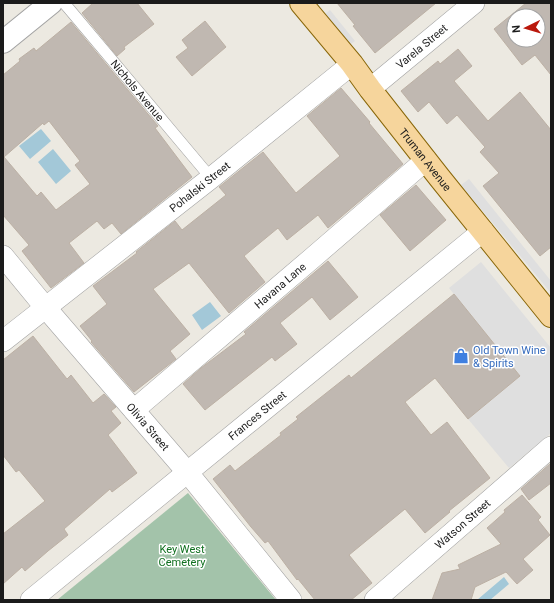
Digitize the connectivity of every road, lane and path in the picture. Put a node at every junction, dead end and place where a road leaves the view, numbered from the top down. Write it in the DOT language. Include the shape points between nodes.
graph roads {
  1 [pos="51,3"];
  2 [pos="64,3"];
  3 [pos="301,3"];
  4 [pos="474,3"];
  5 [pos="3,42"];
  6 [pos="352,64"];
  7 [pos="370,89"];
  8 [pos="426,160"];
  9 [pos="211,178"];
  10 [pos="483,231"];
  11 [pos="3,256"];
  12 [pos="46,307"];
  13 [pos="551,316"];
  14 [pos="3,341"];
  15 [pos="134,410"];
  16 [pos="551,447"];
  17 [pos="188,473"];
  18 [pos="31,600"];
  19 [pos="291,600"];
  20 [pos="375,600"];
  1 -- 5 [label="street"];
  2 -- 9 [label="lane, Nichols Avenue"];
  3 -- 6 [label="main road, Truman Avenue"];
  4 -- 7 [label="street, Varela Street"];
  6 -- 7 [label="main road, Truman Avenue"];
  6 -- 9 [label="street, Pohalski Street"];
  7 -- 8 [label="main road, Truman Avenue"];
  8 -- 10 [label="main road, Truman Avenue"];
  8 -- 15 [label="street, Havana Lane"];
  9 -- 12 [label="street, Pohalski Street"];
  10 -- 13 [label="main road, Truman Avenue"];
  10 -- 17 [label="street, Frances Street"];
  11 -- 12 [label="street, Olivia Street"];
  12 -- 14 [label="street, Pohalski Street"];
  12 -- 15 [label="street, Olivia Street"];
  15 -- 17 [label="street, Olivia Street"];
  16 -- 20 [label="street, Watson Street"];
  17 -- 18 [label="street, Frances Street"];
  17 -- 19 [label="street, Olivia Street"];
}
